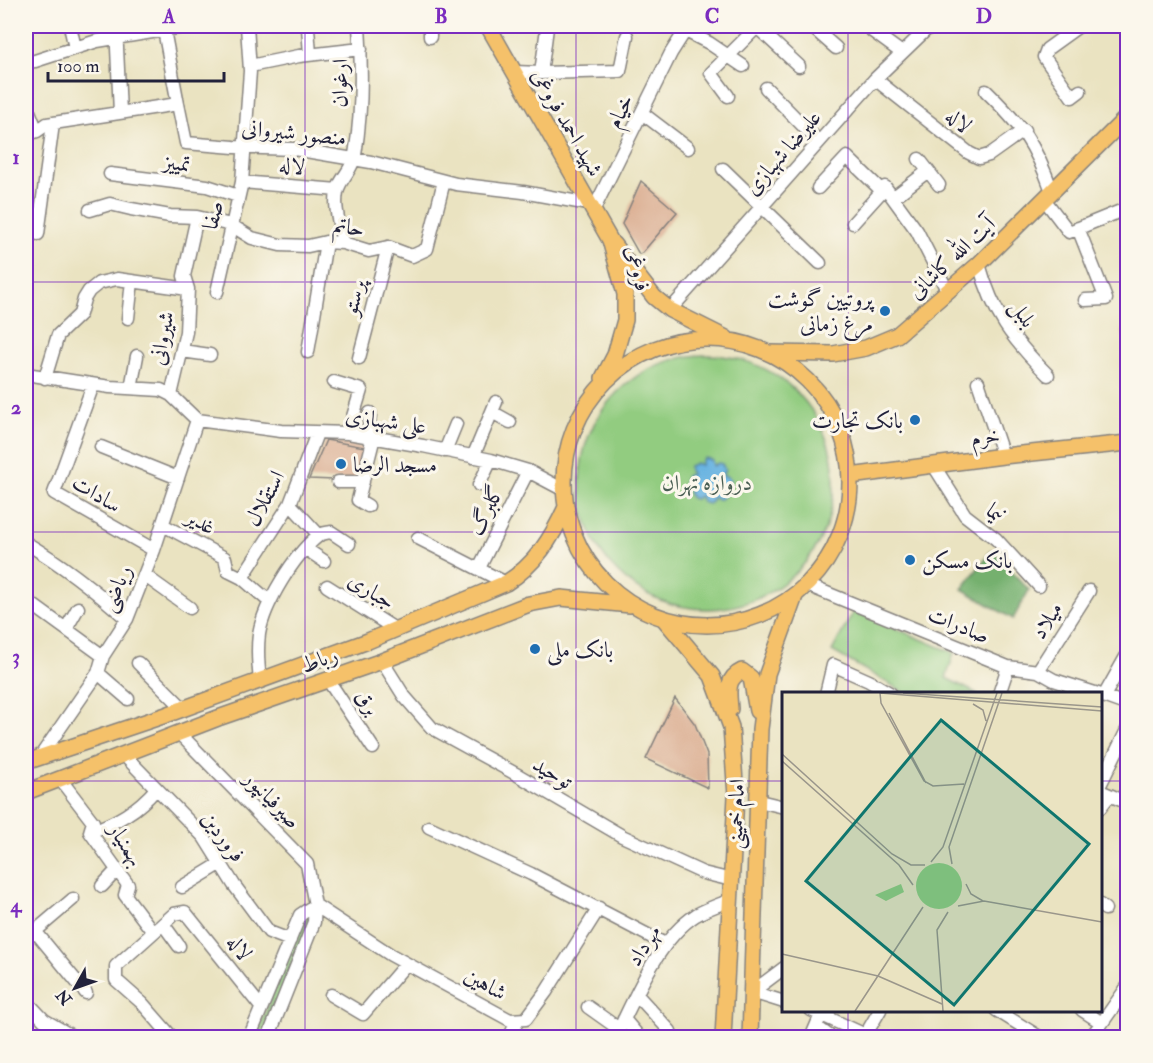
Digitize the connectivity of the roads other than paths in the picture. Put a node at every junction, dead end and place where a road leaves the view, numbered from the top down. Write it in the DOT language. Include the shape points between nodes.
graph roads {
  1 [pos="70,26"];
  2 [pos="189,26"];
  3 [pos="247,26"];
  4 [pos="359,26"];
  5 [pos="488,26"];
  6 [pos="757,26"];
  7 [pos="811,26"];
  8 [pos="930,26"];
  9 [pos="1079,26"];
  10 [pos="308,28"];
  11 [pos="547,28"];
  12 [pos="680,28"];
  13 [pos="164,30"];
  14 [pos="872,31"];
  15 [pos="117,32"];
  16 [pos="627,36"];
  17 [pos="75,48"];
  18 [pos="837,48"];
  19 [pos="361,49"];
  20 [pos="902,53"];
  21 [pos="310,54"];
  22 [pos="727,55"];
  23 [pos="26,62"];
  24 [pos="250,66"];
  25 [pos="743,66"];
  26 [pos="799,66"];
  27 [pos="514,72"];
  28 [pos="541,73"];
  29 [pos="874,79"];
  30 [pos="766,88"];
  31 [pos="986,91"];
  32 [pos="1080,91"];
  33 [pos="728,96"];
  34 [pos="26,104"];
  35 [pos="178,104"];
  36 [pos="642,112"];
  37 [pos="120,113"];
  38 [pos="1128,116"];
  39 [pos="53,124"];
  40 [pos="1024,130"];
  41 [pos="31,133"];
  42 [pos="819,142"];
  43 [pos="244,147"];
  44 [pos="688,148"];
  45 [pos="354,159"];
  46 [pos="919,159"];
  47 [pos="723,169"];
  48 [pos="928,171"];
  49 [pos="110,174"];
  50 [pos="444,181"];
  51 [pos="242,182"];
  52 [pos="939,185"];
  53 [pos="818,188"];
  54 [pos="338,190"];
  55 [pos="882,190"];
  56 [pos="1048,195"];
  57 [pos="238,196"];
  58 [pos="894,197"];
  59 [pos="591,207"];
  60 [pos="761,207"];
  61 [pos="1128,208"];
  62 [pos="90,210"];
  63 [pos="197,217"];
  64 [pos="853,224"];
  65 [pos="231,225"];
  66 [pos="1078,228"];
  67 [pos="38,234"];
  68 [pos="610,240"];
  69 [pos="326,242"];
  70 [pos="343,243"];
  71 [pos="388,247"];
  72 [pos="820,263"];
  73 [pos="979,264"];
  74 [pos="132,281"];
  75 [pos="644,285"];
  76 [pos="188,289"];
  77 [pos="624,290"];
  78 [pos="217,292"];
  79 [pos="948,292"];
  80 [pos="1085,300"];
  81 [pos="670,310"];
  82 [pos="128,318"];
  83 [pos="734,342"];
  84 [pos="182,351"];
  85 [pos="308,352"];
  86 [pos="767,353"];
  87 [pos="210,355"];
  88 [pos="137,356"];
  89 [pos="359,358"];
  90 [pos="26,374"];
  91 [pos="1048,375"];
  92 [pos="45,378"];
  93 [pos="334,382"];
  94 [pos="978,382"];
  95 [pos="93,385"];
  96 [pos="131,388"];
  97 [pos="596,391"];
  98 [pos="171,395"];
  99 [pos="370,413"];
  100 [pos="197,420"];
  101 [pos="510,422"];
  102 [pos="456,424"];
  103 [pos="317,433"];
  104 [pos="348,433"];
  105 [pos="368,438"];
  106 [pos="1128,443"];
  107 [pos="101,447"];
  108 [pos="445,451"];
  109 [pos="1003,456"];
  110 [pos="473,457"];
  111 [pos="491,460"];
  112 [pos="934,466"];
  113 [pos="528,471"];
  114 [pos="850,476"];
  115 [pos="178,478"];
  116 [pos="338,482"];
  117 [pos="363,482"];
  118 [pos="479,484"];
  119 [pos="564,490"];
  120 [pos="290,504"];
  121 [pos="368,506"];
  122 [pos="566,507"];
  123 [pos="163,525"];
  124 [pos="319,535"];
  125 [pos="418,538"];
  126 [pos="26,543"];
  127 [pos="349,544"];
  128 [pos="306,549"];
  129 [pos="154,550"];
  130 [pos="324,561"];
  131 [pos="479,568"];
  132 [pos="144,575"];
  133 [pos="242,578"];
  134 [pos="506,583"];
  135 [pos="807,585"];
  136 [pos="327,586"];
  137 [pos="1039,586"];
  138 [pos="1089,591"];
  139 [pos="795,596"];
  140 [pos="26,600"];
  141 [pos="270,602"];
  142 [pos="633,605"];
  143 [pos="78,608"];
  144 [pos="190,608"];
  145 [pos="127,619"];
  146 [pos="664,619"];
  147 [pos="66,629"];
  148 [pos="395,629"];
  149 [pos="103,656"];
  150 [pos="1126,657"];
  151 [pos="382,661"];
  152 [pos="138,663"];
  153 [pos="1008,667"];
  154 [pos="1038,671"];
  155 [pos="98,673"];
  156 [pos="260,680"];
  157 [pos="328,680"];
  158 [pos="826,692"];
  159 [pos="886,692"];
  160 [pos="1000,692"];
  161 [pos="1083,692"];
  162 [pos="1102,693"];
  163 [pos="1102,695"];
  164 [pos="128,699"];
  165 [pos="1128,705"];
  166 [pos="184,709"];
  167 [pos="166,715"];
  168 [pos="731,727"];
  169 [pos="1128,728"];
  170 [pos="760,729"];
  171 [pos="179,733"];
  172 [pos="373,748"];
  173 [pos="123,754"];
  174 [pos="30,759"];
  175 [pos="60,779"];
  176 [pos="1102,783"];
  177 [pos="156,789"];
  178 [pos="26,792"];
  179 [pos="1105,794"];
  180 [pos="759,801"];
  181 [pos="1128,803"];
  182 [pos="782,807"];
  183 [pos="429,827"];
  184 [pos="90,832"];
  185 [pos="220,864"];
  186 [pos="117,870"];
  187 [pos="732,880"];
  188 [pos="102,886"];
  189 [pos="182,887"];
  190 [pos="73,899"];
  191 [pos="730,900"];
  192 [pos="315,905"];
  193 [pos="599,908"];
  194 [pos="158,928"];
  195 [pos="30,935"];
  196 [pos="290,940"];
  197 [pos="665,944"];
  198 [pos="179,946"];
  199 [pos="406,964"];
  200 [pos="782,970"];
  201 [pos="1128,986"];
  202 [pos="752,992"];
  203 [pos="86,993"];
  204 [pos="331,994"];
  205 [pos="637,995"];
  206 [pos="26,1001"];
  207 [pos="782,1001"];
  208 [pos="261,1007"];
  209 [pos="588,1007"];
  210 [pos="819,1012"];
  211 [pos="880,1012"];
  212 [pos="998,1012"];
  213 [pos="1084,1012"];
  214 [pos="518,1020"];
  215 [pos="1102,1023"];
  216 [pos="52,1025"];
  217 [pos="619,1028"];
  218 [pos="670,1031"];
  219 [pos="814,1032"];
  220 [pos="869,1036"];
  221 [pos="39,1038"];
  222 [pos="75,1038"];
  223 [pos="168,1038"];
  224 [pos="249,1038"];
  225 [pos="268,1038"];
  226 [pos="509,1038"];
  227 [pos="640,1038"];
  228 [pos="723,1038"];
  229 [pos="750,1038"];
  230 [pos="832,1038"];
  231 [pos="1041,1038"];
  232 [pos="1090,1038"];
  1 -- 17 [label="street"];
  2 -- 13 [label="street"];
  3 -- 24 [label="street, صفا"];
  4 -- 19 [label="street, ارغوان"];
  5 -- 27 [label="main road, شهید احمد فروغی"];
  6 -- 22 [label="street"];
  6 -- 26 [label="street"];
  7 -- 18 [label="street"];
  8 -- 20 [label="street, علیرضا شهبازی"];
  9 -- 32 [label="street" via="1047,49 1044,57 1072,97"];
  10 -- 21 [label="street"];
  11 -- 28 [label="street"];
  12 -- 22 [label="street"];
  12 -- 36 [label="street, خیام"];
  13 -- 15 [label="street"];
  13 -- 35 [label="street"];
  14 -- 20 [label="street"];
  15 -- 17 [label="street"];
  15 -- 37 [label="street"];
  16 -- 28 [label="street" via="620,70"];
  17 -- 23 [label="street"];
  19 -- 21 [label="street"];
  19 -- 45 [label="street, ارغوان"];
  20 -- 29 [label="street, علیرضا شهبازی"];
  21 -- 24 [label="street"];
  22 -- 25 [label="street"];
  22 -- 33 [label="street" via="711,73"];
  24 -- 43 [label="street, صفا"];
  27 -- 28 [label="street"];
  27 -- 59 [label="main road, شهید احمد فروغی"];
  29 -- 40 [label="street, لاله" via="979,158"];
  29 -- 42 [label="street, علیرضا شهبازی"];
  30 -- 42 [label="street"];
  31 -- 40 [label="street, لاله"];
  34 -- 41 [label="street"];
  35 -- 37 [label="street"];
  35 -- 43 [label="street, منصور شیروانی" via="186,142"];
  36 -- 44 [label="street"];
  36 -- 59 [label="street, خیام"];
  37 -- 39 [label="street"];
  38 -- 56 [label="main road, آیت الله کاشانی"];
  39 -- 41 [label="street"];
  39 -- 67 [label="street"];
  40 -- 56 [label="street, لاله" via="1036,150"];
  42 -- 60 [label="street, علیرضا شهبازی"];
  43 -- 45 [label="street, منصور شیروانی" via="294,149"];
  43 -- 51 [label="street, صفا"];
  45 -- 50 [label="street, منصور شیروانی"];
  45 -- 54 [label="street, ارغوان"];
  46 -- 48 [label="street"];
  47 -- 60 [label="street"];
  48 -- 52 [label="street"];
  48 -- 58 [label="street"];
  49 -- 57 [label="street, تمییز" via="207,186"];
  50 -- 59 [label="street, منصور شیروانی"];
  50 -- 71 [label="street, حاتم" via="427,249 412,256"];
  51 -- 54 [label="street, لاله"];
  51 -- 57 [label="street, صفا"];
  53 -- 55 [label="street" via="847,157"];
  54 -- 70 [label="street, ارغوان" via="335,199"];
  55 -- 58 [label="street" via="885,187"];
  55 -- 64 [label="street"];
  56 -- 66 [label="street, لاله" via="1069,232"];
  56 -- 73 [label="main road, آیت الله کاشانی"];
  57 -- 65 [label="street, صفا"];
  58 -- 79 [label="street" via="917,231"];
  59 -- 68 [label="main road, شهید احمد فروغی"];
  60 -- 72 [label="street"];
  60 -- 81 [label="street, علیرضا شهبازی"];
  61 -- 66 [label="street"];
  62 -- 63 [label="street, حاتم" via="110,204 170,216"];
  63 -- 65 [label="street, حاتم"];
  63 -- 76 [label="street, شیروانی" via="183,276"];
  65 -- 69 [label="street, حاتم" via="252,238 280,245"];
  65 -- 78 [label="street, صفا"];
  66 -- 80 [label="street" via="1106,299"];
  68 -- 75 [label="main road, فروغی"];
  68 -- 77 [label="main road, فروغی"];
  69 -- 70 [label="street, حاتم"];
  69 -- 85 [label="street"];
  70 -- 71 [label="street, حاتم" via="369,251"];
  71 -- 89 [label="street, پرستو"];
  73 -- 79 [label="main road, آیت الله کاشانی"];
  73 -- 91 [label="street, بلبل" via="987,293 1006,328"];
  74 -- 76 [label="street"];
  74 -- 82 [label="street"];
  74 -- 92 [label="street" via="99,283 89,291 80,314 58,335"];
  75 -- 77 [label="main road" via="637,292"];
  75 -- 81 [label="main road, فروغی"];
  76 -- 84 [label="street, شیروانی"];
  77 -- 97 [label="main road, فروغی" via="623,328 615,355"];
  79 -- 86 [label="main road, آیت الله کاشانی" via="897,335 866,348 833,354"];
  81 -- 83 [label="main road, فروغی"];
  83 -- 86 [label="main road"];
  83 -- 97 [label="main road" via="698,339 663,346 623,366"];
  84 -- 87 [label="street"];
  84 -- 98 [label="street, شیروانی"];
  86 -- 114 [label="main road" via="797,372 821,396 841,434"];
  88 -- 96 [label="street"];
  90 -- 92 [label="street"];
  92 -- 95 [label="street"];
  93 -- 104 [label="street" via="361,390"];
  94 -- 109 [label="street"];
  95 -- 96 [label="street"];
  95 -- 129 [label="street, سادات" via="54,493"];
  96 -- 98 [label="street" via="161,390"];
  97 -- 119 [label="main road" via="570,437"];
  98 -- 100 [label="street"];
  99 -- 105 [label="street"];
  100 -- 103 [label="street, علی شهبازی"];
  100 -- 115 [label="street, ریاضی"];
  101 -- 110 [label="street" via="494,407"];
  102 -- 108 [label="street"];
  103 -- 104 [label="street, علی شهبازی"];
  103 -- 120 [label="street, استقلال"];
  104 -- 105 [label="street, علی شهبازی"];
  105 -- 108 [label="street, علی شهبازی"];
  105 -- 117 [label="street" via="372,445"];
  106 -- 109 [label="main road, خرم"];
  107 -- 115 [label="street"];
  108 -- 110 [label="street, علی شهبازی"];
  109 -- 112 [label="main road, خرم"];
  110 -- 111 [label="street, علی شهبازی"];
  111 -- 113 [label="street, علی شهبازی"];
  111 -- 118 [label="street"];
  112 -- 114 [label="main road, خرم"];
  112 -- 137 [label="street, نیما" via="966,515 996,539"];
  113 -- 119 [label="street, علی شهبازی"];
  113 -- 131 [label="street, گلبرگ"];
  114 -- 135 [label="main road" via="847,511 837,543"];
  115 -- 123 [label="street, ریاضی"];
  116 -- 117 [label="street"];
  117 -- 121 [label="street" via="358,500"];
  119 -- 122 [label="main road"];
  120 -- 124 [label="street"];
  120 -- 133 [label="street, استقلال"];
  122 -- 134 [label="main road, رباط" via="540,552"];
  122 -- 142 [label="main road" via="584,557 606,584"];
  123 -- 129 [label="street, ریاضی"];
  123 -- 133 [label="street, غدیر" via="225,558 228,571"];
  124 -- 127 [label="street" via="331,532"];
  124 -- 128 [label="street"];
  125 -- 131 [label="street"];
  126 -- 145 [label="street" via="90,586"];
  128 -- 130 [label="street"];
  128 -- 141 [label="street" via="285,574"];
  129 -- 132 [label="street, ریاضی"];
  131 -- 134 [label="street"];
  132 -- 144 [label="street"];
  132 -- 145 [label="street, ریاضی"];
  133 -- 141 [label="street, غدیر"];
  134 -- 148 [label="main road, رباط"];
  135 -- 139 [label="main road"];
  135 -- 153 [label="street, صادرات"];
  136 -- 148 [label="street, جباری"];
  138 -- 154 [label="street, میلاد"];
  139 -- 146 [label="main road" via="765,614 732,624 698,626"];
  139 -- 170 [label="main road, امام خمینی" via="767,674"];
  140 -- 147 [label="street"];
  141 -- 156 [label="street" via="260,632"];
  142 -- 146 [label="main road"];
  142 -- 151 [label="main road, رباط" via="561,598 529,604"];
  143 -- 147 [label="street"];
  145 -- 149 [label="street, ریاضی"];
  146 -- 168 [label="main road, امام خمینی" via="712,676"];
  147 -- 149 [label="street"];
  148 -- 156 [label="main road, رباط"];
  149 -- 155 [label="street, ریاضی"];
  150 -- 162 [label="street"];
  151 -- 157 [label="main road, رباط"];
  151 -- 187 [label="street, توحید" via="404,696 432,728 622,836 702,873"];
  152 -- 166 [label="street"];
  153 -- 154 [label="street, صادرات"];
  153 -- 160 [label="street"];
  154 -- 161 [label="street, صادرات"];
  155 -- 164 [label="street"];
  155 -- 174 [label="street, ریاضی"];
  156 -- 166 [label="main road, رباط"];
  157 -- 171 [label="main road, رباط"];
  157 -- 172 [label="street, برق"];
  158 -- 159 [label="street" via="833,665"];
  163 -- 165 [label="street, صادرات"];
  166 -- 167 [label="main road, رباط"];
  167 -- 171 [label="main road"];
  167 -- 174 [label="main road, رباط"];
  168 -- 170 [label="main road" via="729,682 742,671 751,678"];
  168 -- 187 [label="main road, امام خمینی" via="736,796"];
  169 -- 176 [label="street"];
  170 -- 180 [label="main road, امام خمینی"];
  171 -- 173 [label="main road, رباط"];
  171 -- 192 [label="street, صیرفیانپور" via="307,864"];
  173 -- 175 [label="main road, رباط"];
  173 -- 177 [label="street, فروردین"];
  175 -- 178 [label="main road, رباط"];
  175 -- 184 [label="street, بهمنیار" via="93,822"];
  177 -- 184 [label="street" via="132,813"];
  177 -- 185 [label="street, فروردین" via="204,837"];
  179 -- 181 [label="street"];
  180 -- 182 [label="street"];
  180 -- 202 [label="main road, امام خمینی"];
  183 -- 193 [label="street"];
  184 -- 186 [label="street, بهمنیار"];
  185 -- 189 [label="street"];
  185 -- 196 [label="street, فروردین" via="269,932"];
  186 -- 188 [label="street"];
  186 -- 194 [label="street, بهمنیار" via="128,885 125,895"];
  187 -- 191 [label="main road, امام خمینی"];
  190 -- 195 [label="street"];
  191 -- 197 [label="street, مهرداد" via="696,915"];
  191 -- 228 [label="main road, امام خمینی"];
  192 -- 196 [label="street" via="300,915"];
  192 -- 199 [label="street, شاهین"];
  192 -- 225 [label="street" via="314,922"];
  193 -- 197 [label="street"];
  193 -- 214 [label="street, شاهین" via="546,992 526,1019"];
  194 -- 198 [label="street"];
  194 -- 208 [label="street, لاله" via="174,914 185,912"];
  194 -- 223 [label="street" via="116,966 116,980 142,1003 170,1035"];
  195 -- 203 [label="street"];
  196 -- 208 [label="street"];
  197 -- 205 [label="street, مهرداد"];
  199 -- 204 [label="street" via="363,1014"];
  199 -- 214 [label="street, شاهین" via="510,1020"];
  200 -- 202 [label="street"];
  201 -- 215 [label="street"];
  202 -- 207 [label="street"];
  202 -- 229 [label="main road, امام خمینی"];
  205 -- 217 [label="street, مهرداد"];
  205 -- 218 [label="street"];
  206 -- 216 [label="street"];
  208 -- 224 [label="street"];
  209 -- 217 [label="street"];
  210 -- 219 [label="street"];
  210 -- 220 [label="street"];
  211 -- 220 [label="street"];
  212 -- 231 [label="street"];
  213 -- 215 [label="street"];
  214 -- 226 [label="street"];
  215 -- 232 [label="street"];
  216 -- 221 [label="street"];
  216 -- 222 [label="street"];
  217 -- 227 [label="street"];
  219 -- 230 [label="street"];
}
